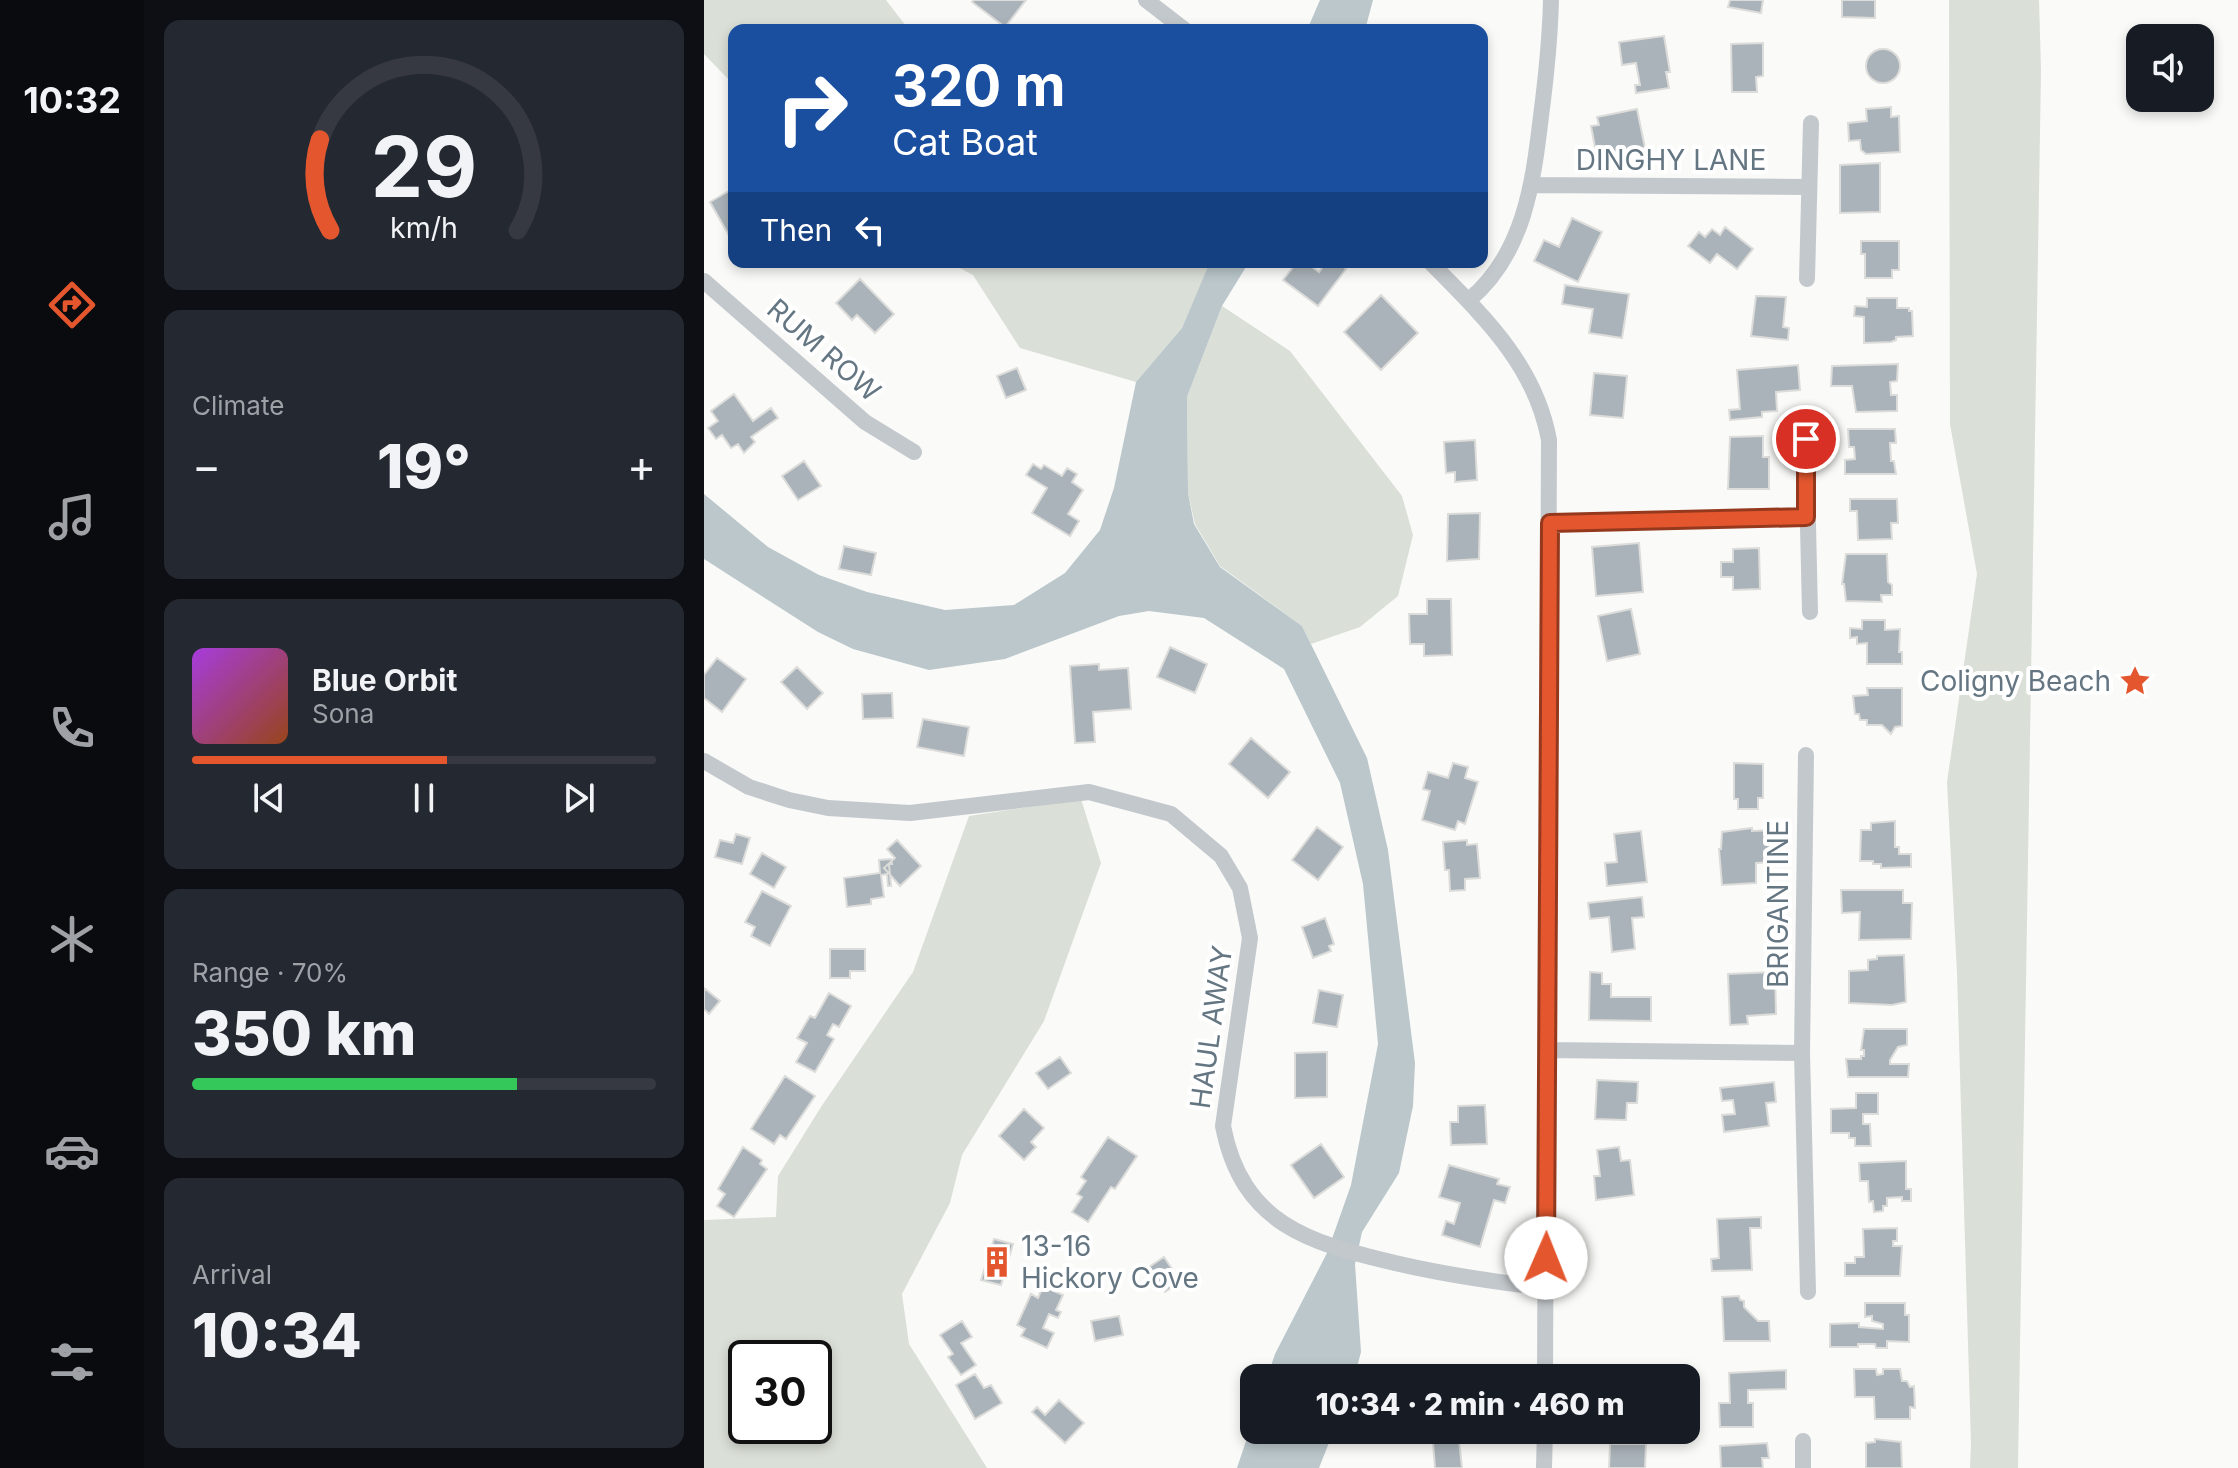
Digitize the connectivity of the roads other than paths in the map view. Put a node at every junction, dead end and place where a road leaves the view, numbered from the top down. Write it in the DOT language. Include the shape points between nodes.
graph roads {
  1 [pos="1146,0"];
  2 [pos="1551,0"];
  3 [pos="1177,24"];
  4 [pos="1811,123"];
  5 [pos="1533,185"];
  6 [pos="1809,187"];
  7 [pos="1436,268"];
  8 [pos="1807,279"];
  9 [pos="704,281"];
  10 [pos="1469,300"];
  11 [pos="1806,439"];
  12 [pos="914,452"];
  13 [pos="1806,517"];
  14 [pos="1550,523"];
  15 [pos="1810,612"];
  16 [pos="1806,755"];
  17 [pos="704,761"];
  18 [pos="1548,1050"];
  19 [pos="1802,1053"];
  20 [pos="1546,1288"];
  21 [pos="1808,1292"];
  22 [pos="1545,1364"];
  23 [pos="1803,1441"];
  24 [pos="1545,1444"];
  25 [pos="1544,1468"];
  26 [pos="1803,1468"];
  1 -- 3 [label="street"];
  2 -- 5 [label="street"];
  4 -- 6 [label="street"];
  5 -- 6 [label="street, DINGHY LANE"];
  5 -- 10 [label="street" via="1509,253"];
  6 -- 8 [label="street"];
  7 -- 10 [label="street"];
  9 -- 12 [label="street, RUM ROW" via="865,422"];
  10 -- 14 [label="street" via="1525,371 1544,413 1551,464"];
  11 -- 13 [label="street"];
  13 -- 14 [label="street"];
  13 -- 15 [label="street"];
  14 -- 18 [label="street"];
  16 -- 19 [label="street, BRIGANTINE"];
  17 -- 20 [label="street, HAUL AWAY" via="749,787 828,808 910,813 1089,792 1171,814 1221,856 1240,888 1250,938 1223,1126 1229,1154 1263,1208 1320,1244 1465,1279"];
  18 -- 19 [label="street"];
  18 -- 20 [label="street"];
  19 -- 21 [label="street, BRIGANTINE"];
  20 -- 22 [label="street"];
  23 -- 26 [label="street"];
  24 -- 25 [label="street"];
}
